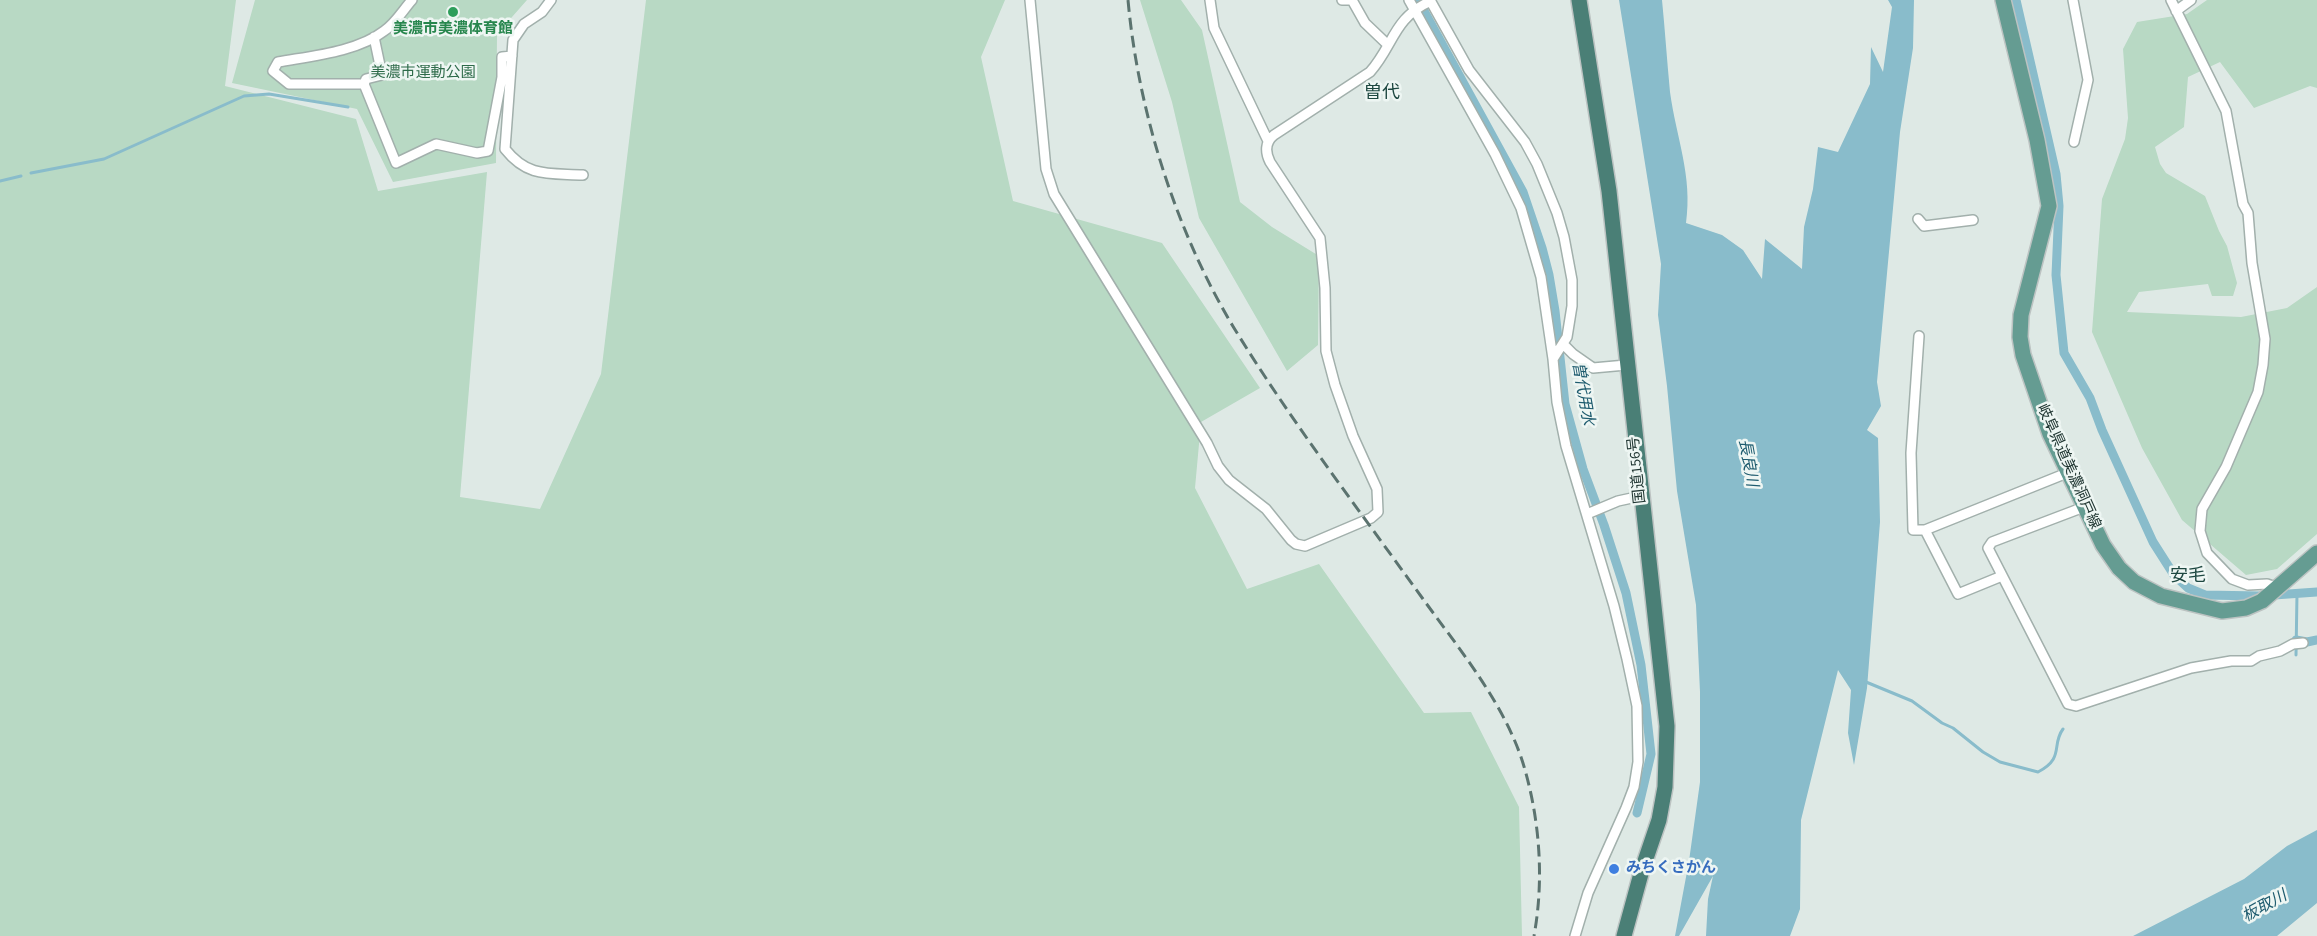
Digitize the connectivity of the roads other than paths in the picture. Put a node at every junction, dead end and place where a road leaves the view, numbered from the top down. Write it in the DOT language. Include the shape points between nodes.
graph roads {
  1 [pos="412,0"];
  2 [pos="551,0"];
  3 [pos="1030,0"];
  4 [pos="1210,0"];
  5 [pos="1342,0"];
  6 [pos="1409,0"];
  7 [pos="1579,0"];
  8 [pos="2002,0"];
  9 [pos="2073,0"];
  10 [pos="2171,0"];
  11 [pos="2191,0"];
  12 [pos="1424,5"];
  13 [pos="2176,11"];
  14 [pos="374,37"];
  15 [pos="1388,45"];
  16 [pos="512,56"];
  17 [pos="1462,75"];
  18 [pos="364,84"];
  19 [pos="1268,141"];
  20 [pos="2074,142"];
  21 [pos="584,175"];
  22 [pos="1918,219"];
  23 [pos="1973,220"];
  24 [pos="1919,336"];
  25 [pos="1558,351"];
  26 [pos="1626,365"];
  27 [pos="2067,473"];
  28 [pos="1641,496"];
  29 [pos="2084,507"];
  30 [pos="1594,511"];
  31 [pos="1925,530"];
  32 [pos="2317,553"];
  33 [pos="2002,576"];
  34 [pos="2276,590"];
  35 [pos="2303,643"];
  36 [pos="1575,936"];
  37 [pos="1624,936"];
  1 -- 14 [label="street" via="386,31"];
  2 -- 16 [label="street" via="516,32"];
  3 -- 19 [label="street" via="1046,169 1054,194 1218,466 1229,480 1266,509 1291,540 1305,546 1371,518 1378,512 1377,489 1353,436 1326,351 1320,238 1270,162 1266,152"];
  4 -- 19 [label="street" via="1214,28"];
  5 -- 15 [label="street" via="1352,0 1365,23"];
  6 -- 12 [label="street"];
  7 -- 26 [label="highway, 国道156号" via="1609,191"];
  8 -- 27 [label="main road, 岐阜県道美濃洞戸線" via="2045,154 2049,206 2021,315 2020,337 2046,424"];
  9 -- 20 [label="street" via="2088,80"];
  10 -- 13 [label="street"];
  11 -- 13 [label="street"];
  12 -- 15 [label="street" via="1403,20"];
  12 -- 17 [label="street"];
  12 -- 17 [label="street"];
  13 -- 34 [label="street" via="2226,111 2248,213 2265,339 2258,392 2220,480 2202,509 2200,531 2207,553 2232,579 2248,585 2267,584"];
  14 -- 18 [label="street" via="382,75"];
  14 -- 18 [label="street" via="351,48 278,62 273,71 290,84"];
  15 -- 19 [label="street" via="1370,72"];
  16 -- 18 [label="street" via="502,57 488,151 477,153 436,144 396,163"];
  16 -- 21 [label="street" via="505,149 523,167 537,172"];
  17 -- 25 [label="street" via="1528,224"];
  17 -- 25 [label="street" via="1525,142 1557,213 1572,280 1568,338"];
  22 -- 23 [label="street" via="1924,226"];
  24 -- 31 [label="street" via="1911,453 1914,530"];
  25 -- 26 [label="street" via="1573,354 1593,368"];
  25 -- 30 [label="street" via="1557,402 1566,446"];
  26 -- 28 [label="highway, 国道156号"];
  27 -- 29 [label="main road, 岐阜県道美濃洞戸線"];
  27 -- 31 [label="street"];
  28 -- 30 [label="street"];
  28 -- 37 [label="highway, 国道156号" via="1667,757 1659,820"];
  29 -- 33 [label="street" via="1992,542 1988,548"];
  29 -- 34 [label="main road, 岐阜県道美濃洞戸線" via="2118,568 2134,582 2161,596 2222,611 2246,608"];
  30 -- 36 [label="street" via="1637,706 1638,762 1630,797 1588,893"];
  31 -- 33 [label="street" via="1958,594"];
  32 -- 34 [label="main road, 岐阜県道美濃洞戸線"];
  33 -- 35 [label="street" via="2071,705 2191,668 2251,661"];
}
